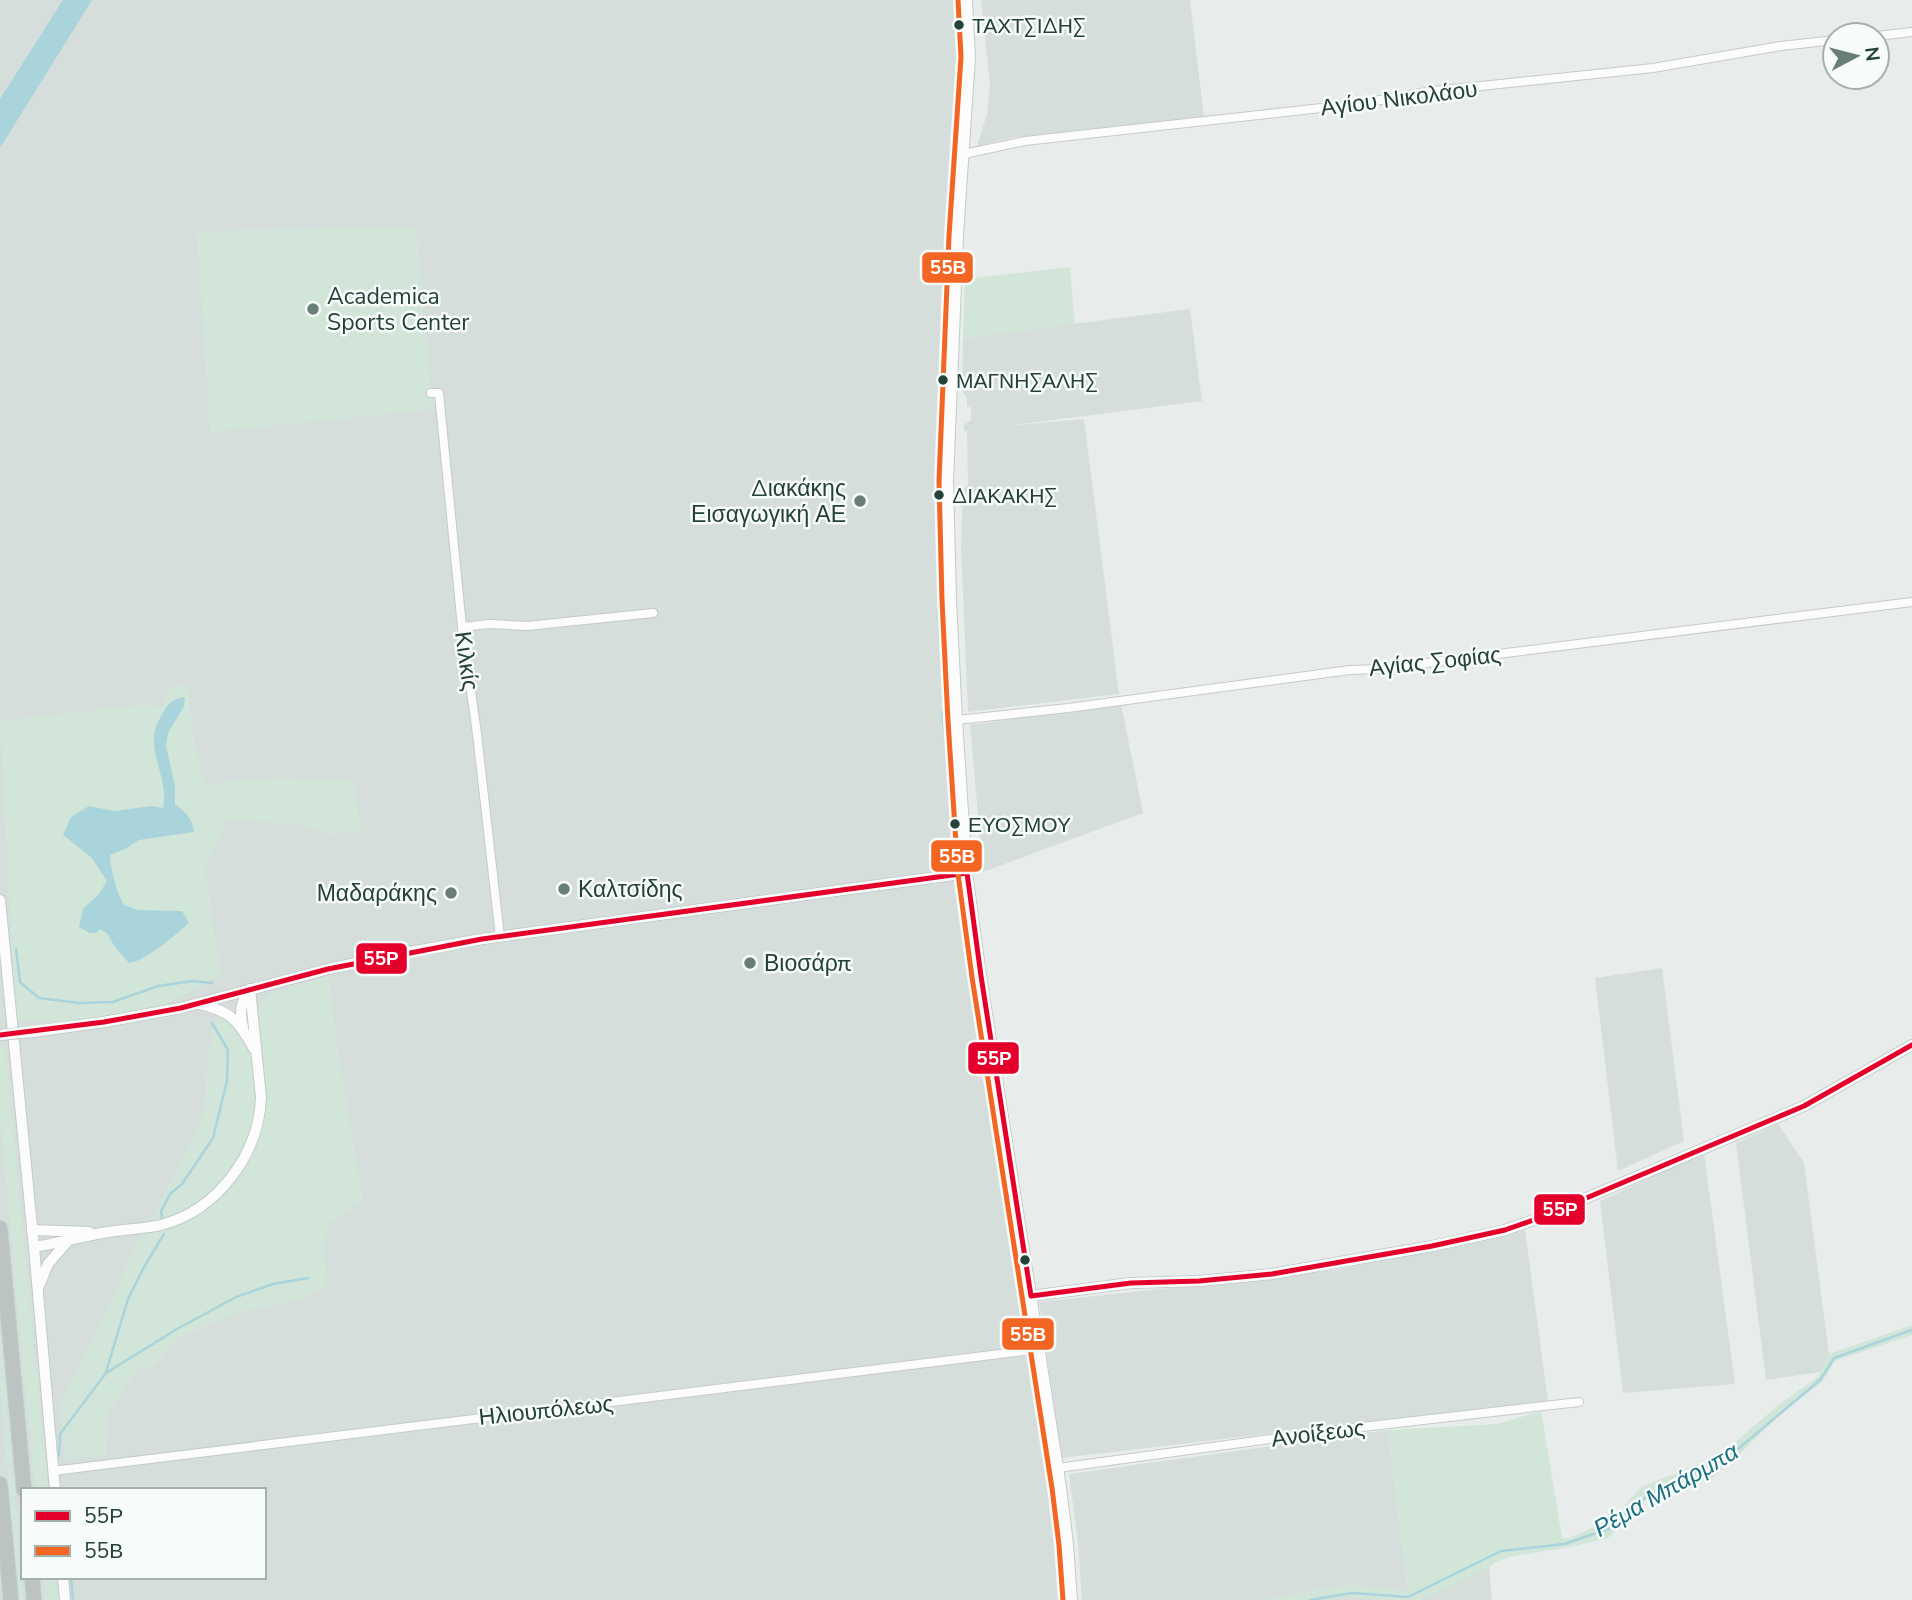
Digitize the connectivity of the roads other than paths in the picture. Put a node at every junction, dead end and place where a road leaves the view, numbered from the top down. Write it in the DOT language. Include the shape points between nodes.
graph roads {
  1 [pos="967,0"];
  2 [pos="1912,32"];
  3 [pos="1891,34"];
  4 [pos="1821,42"];
  5 [pos="964,154"];
  6 [pos="431,393"];
  7 [pos="1912,602"];
  8 [pos="653,613"];
  9 [pos="462,627"];
  10 [pos="957,720"];
  11 [pos="967,873"];
  12 [pos="0,900"];
  13 [pos="500,937"];
  14 [pos="250,989"];
  15 [pos="197,1004"];
  16 [pos="244,1030"];
  17 [pos="0,1035"];
  18 [pos="1912,1045"];
  19 [pos="256,1055"];
  20 [pos="0,1227"];
  21 [pos="32,1230"];
  22 [pos="105,1233"];
  23 [pos="68,1241"];
  24 [pos="34,1247"];
  25 [pos="38,1289"];
  26 [pos="1031,1296"];
  27 [pos="1040,1349"];
  28 [pos="1579,1402"];
  29 [pos="1058,1468"];
  30 [pos="53,1471"];
  31 [pos="0,1484"];
  32 [pos="24,1488"];
  33 [pos="55,1488"];
  34 [pos="32,1579"];
  35 [pos="63,1579"];
  36 [pos="10,1600"];
  37 [pos="34,1600"];
  38 [pos="65,1600"];
  39 [pos="1072,1600"];
  1 -- 5 [label="street" via="970,57"];
  2 -- 3 [label="street"];
  4 -- 5 [label="street, Αγίου Νικολάου" via="1653,68 1025,141"];
  5 -- 10 [label="street" via="948,481"];
  6 -- 9 [label="street, Κιλκίς" via="439,393"];
  7 -- 10 [label="street, Αγίας Σοφίας"];
  8 -- 9 [label="street" via="527,626"];
  9 -- 13 [label="street, Κιλκίς"];
  10 -- 11 [label="street"];
  11 -- 13 [label="street"];
  11 -- 26 [label="street"];
  12 -- 21 [label="street"];
  13 -- 14 [label="street" via="402,953"];
  14 -- 15 [label="street"];
  14 -- 16 [label="street" via="240,1011"];
  14 -- 19 [label="street"];
  15 -- 16 [label="street" via="225,1011"];
  15 -- 17 [label="street, bridge"];
  16 -- 19 [label="street"];
  18 -- 26 [label="street" via="1804,1106 1505,1230 1272,1274 1131,1283"];
  19 -- 22 [label="street" via="260,1113 239,1168 212,1197 179,1218"];
  20 -- 32 [label="highway"];
  21 -- 22 [label="street"];
  21 -- 24 [label="street"];
  22 -- 23 [label="street"];
  23 -- 24 [label="street"];
  23 -- 25 [label="street" via="48,1264"];
  24 -- 25 [label="street"];
  25 -- 30 [label="street"];
  26 -- 27 [label="street"];
  27 -- 29 [label="street"];
  27 -- 30 [label="street, Ηλιουπόλεως"];
  28 -- 29 [label="street, Ανοίξεως"];
  29 -- 39 [label="street"];
  30 -- 33 [label="street"];
  31 -- 36 [label="highway"];
  34 -- 37 [label="highway"];
  35 -- 38 [label="street"];
}
